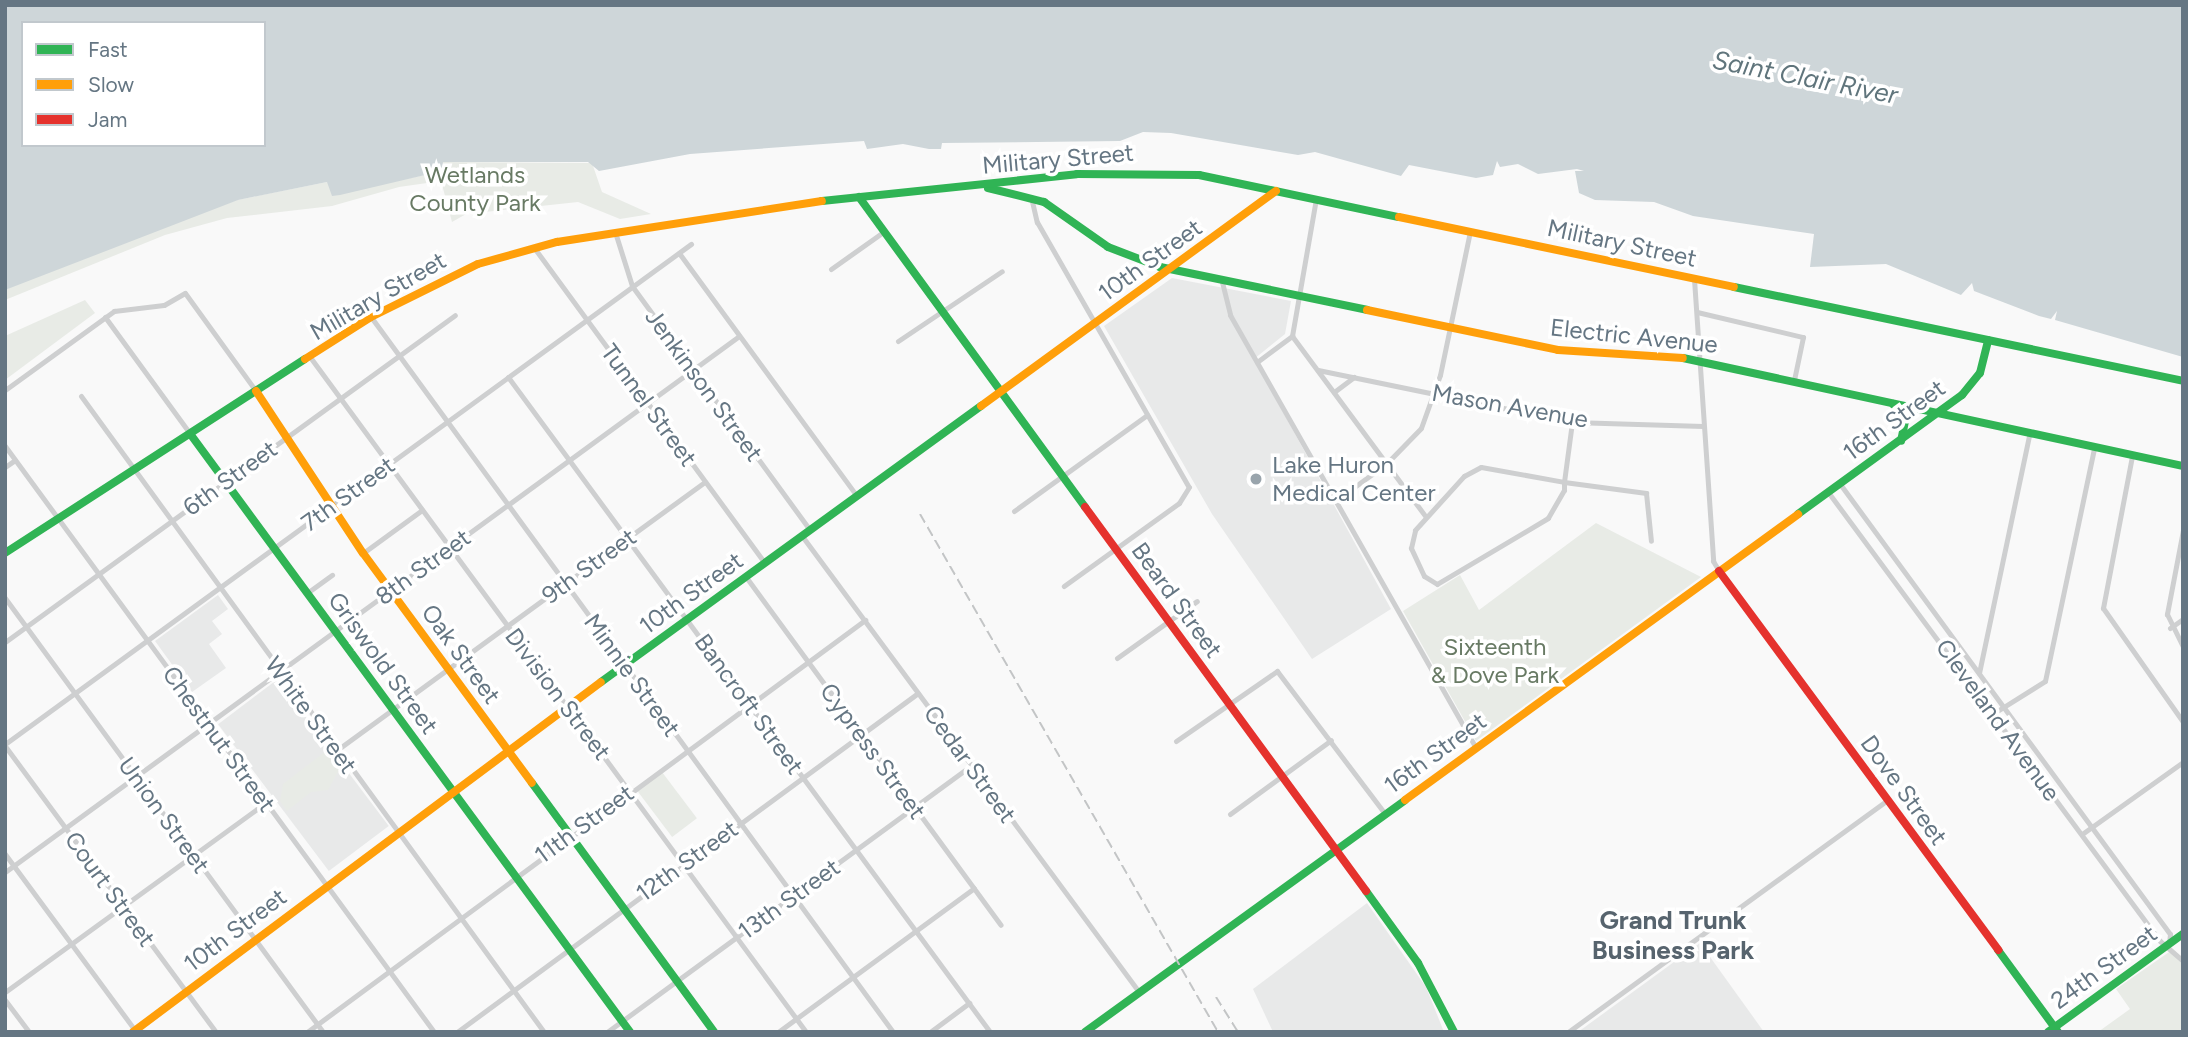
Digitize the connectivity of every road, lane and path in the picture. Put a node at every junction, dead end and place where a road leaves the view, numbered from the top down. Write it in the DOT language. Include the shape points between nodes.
graph roads {
  1 [pos="1038,178"];
  2 [pos="973,186"];
  3 [pos="1276,191"];
  4 [pos="1028,196"];
  5 [pos="859,197"];
  6 [pos="1316,199"];
  7 [pos="1470,229"];
  8 [pos="615,232"];
  9 [pos="883,232"];
  10 [pos="691,244"];
  11 [pos="535,247"];
  12 [pos="679,253"];
  13 [pos="831,269"];
  14 [pos="1170,270"];
  15 [pos="1002,271"];
  16 [pos="1221,278"];
  17 [pos="1694,279"];
  18 [pos="632,286"];
  19 [pos="1298,296"];
  20 [pos="940,310"];
  21 [pos="1697,312"];
  22 [pos="455,314"];
  23 [pos="105,317"];
  24 [pos="371,317"];
  25 [pos="586,320"];
  26 [pos="1095,325"];
  27 [pos="1450,327"];
  28 [pos="1292,336"];
  29 [pos="739,337"];
  30 [pos="1987,340"];
  31 [pos="898,341"];
  32 [pos="397,356"];
  33 [pos="310,357"];
  34 [pos="1699,359"];
  35 [pos="1257,362"];
  36 [pos="693,370"];
  37 [pos="1318,370"];
  38 [pos="508,377"];
  39 [pos="1354,377"];
  40 [pos="1794,380"];
  41 [pos="2183,381"];
  42 [pos="5,390"];
  43 [pos="257,391"];
  44 [pos="1000,392"];
  45 [pos="1334,392"];
  46 [pos="1434,393"];
  47 [pos="81,396"];
  48 [pos="340,398"];
  49 [pos="647,403"];
  50 [pos="1891,403"];
  51 [pos="1936,414"];
  52 [pos="1147,415"];
  53 [pos="446,422"];
  54 [pos="1572,422"];
  55 [pos="1703,426"];
  56 [pos="191,435"];
  57 [pos="2029,435"];
  58 [pos="286,438"];
  59 [pos="1901,441"];
  60 [pos="5,446"];
  61 [pos="2094,448"];
  62 [pos="2132,456"];
  63 [pos="15,460"];
  64 [pos="569,460"];
  65 [pos="388,464"];
  66 [pos="1386,464"];
  67 [pos="2183,466"];
  68 [pos="5,467"];
  69 [pos="133,471"];
  70 [pos="1062,476"];
  71 [pos="225,482"];
  72 [pos="705,482"];
  73 [pos="1564,482"];
  74 [pos="1840,484"];
  75 [pos="1828,492"];
  76 [pos="857,496"];
  77 [pos="1335,501"];
  78 [pos="507,505"];
  79 [pos="331,506"];
  80 [pos="422,510"];
  81 [pos="1014,511"];
  82 [pos="1426,517"];
  83 [pos="58,519"];
  84 [pos="170,522"];
  85 [pos="810,530"];
  86 [pos="2183,530"];
  87 [pos="802,536"];
  88 [pos="627,538"];
  89 [pos="1651,541"];
  90 [pos="449,547"];
  91 [pos="273,548"];
  92 [pos="1116,549"];
  93 [pos="5,553"];
  94 [pos="363,553"];
  95 [pos="765,563"];
  96 [pos="1719,571"];
  97 [pos="98,574"];
  98 [pos="332,575"];
  99 [pos="746,577"];
  100 [pos="565,584"];
  101 [pos="1064,586"];
  102 [pos="218,589"];
  103 [pos="390,591"];
  104 [pos="307,593"];
  105 [pos="5,598"];
  106 [pos="1197,601"];
  107 [pos="2183,619"];
  108 [pos="687,620"];
  109 [pos="864,621"];
  110 [pos="1169,621"];
  111 [pos="508,626"];
  112 [pos="26,627"];
  113 [pos="2170,628"];
  114 [pos="334,631"];
  115 [pos="146,640"];
  116 [pos="5,642"];
  117 [pos="2183,647"];
  118 [pos="1117,658"];
  119 [pos="808,662"];
  120 [pos="625,665"];
  121 [pos="448,669"];
  122 [pos="279,672"];
  123 [pos="1979,673"];
  124 [pos="75,693"];
  125 [pos="918,693"];
  126 [pos="1228,703"];
  127 [pos="750,704"];
  128 [pos="568,707"];
  129 [pos="392,709"];
  130 [pos="2007,710"];
  131 [pos="1994,713"];
  132 [pos="2183,722"];
  133 [pos="208,724"];
  134 [pos="861,734"];
  135 [pos="1331,740"];
  136 [pos="1176,741"];
  137 [pos="5,745"];
  138 [pos="1476,748"];
  139 [pos="337,750"];
  140 [pos="507,750"];
  141 [pos="687,750"];
  142 [pos="2183,762"];
  143 [pos="970,766"];
  144 [pos="1282,775"];
  145 [pos="136,776"];
  146 [pos="803,777"];
  147 [pos="452,790"];
  148 [pos="630,791"];
  149 [pos="1887,800"];
  150 [pos="265,803"];
  151 [pos="914,807"];
  152 [pos="1230,814"];
  153 [pos="1385,814"];
  154 [pos="740,822"];
  155 [pos="2092,827"];
  156 [pos="65,828"];
  157 [pos="398,832"];
  158 [pos="2082,834"];
  159 [pos="570,835"];
  160 [pos="856,849"];
  161 [pos="1336,849"];
  162 [pos="5,854"];
  163 [pos="193,855"];
  164 [pos="684,864"];
  165 [pos="14,866"];
  166 [pos="5,872"];
  167 [pos="515,875"];
  168 [pos="327,885"];
  169 [pos="974,888"];
  170 [pos="793,895"];
  171 [pos="123,906"];
  172 [pos="623,908"];
  173 [pos="460,916"];
  174 [pos="1000,925"];
  175 [pos="915,931"];
  176 [pos="2183,934"];
  177 [pos="737,936"];
  178 [pos="256,939"];
  179 [pos="2169,943"];
  180 [pos="71,944"];
  181 [pos="568,948"];
  182 [pos="2183,961"];
  183 [pos="389,970"];
  184 [pos="853,976"];
  185 [pos="676,981"];
  186 [pos="513,989"];
  187 [pos="5,992"];
  188 [pos="186,992"];
  189 [pos="1139,992"];
  190 [pos="5,1000"];
  191 [pos="969,1003"];
  192 [pos="796,1018"];
  193 [pos="622,1020"];
  194 [pos="317,1024"];
  195 [pos="2053,1030"];
  196 [pos="134,1031"];
  197 [pos="29,1032"];
  198 [pos="216,1032"];
  199 [pos="307,1032"];
  200 [pos="323,1032"];
  201 [pos="434,1032"];
  202 [pos="457,1032"];
  203 [pos="544,1032"];
  204 [pos="607,1032"];
  205 [pos="630,1032"];
  206 [pos="715,1032"];
  207 [pos="778,1032"];
  208 [pos="806,1032"];
  209 [pos="893,1032"];
  210 [pos="930,1032"];
  211 [pos="990,1032"];
  212 [pos="1085,1032"];
  213 [pos="1454,1032"];
  214 [pos="1568,1032"];
  1 -- 2 [label="main road, Military Street"];
  1 -- 3 [label="main road, Military Street" via="1161,171"];
  1 -- 4 [label="main road"];
  2 -- 4 [label="main road, Electric Avenue"];
  2 -- 5 [label="main road, Military Street"];
  3 -- 6 [label="main road, Military Street"];
  3 -- 14 [label="main road, 10th Street"];
  4 -- 14 [label="main road, Electric Avenue" via="1121,254"];
  4 -- 26 [label="street" via="1033,215"];
  5 -- 8 [label="main road, Military Street" via="734,210"];
  5 -- 9 [label="main road, Beard Street"];
  6 -- 7 [label="main road, Military Street"];
  6 -- 19 [label="street"];
  7 -- 17 [label="main road, Military Street"];
  7 -- 27 [label="street"];
  8 -- 11 [label="main road, Military Street"];
  8 -- 18 [label="street, Jenkinson Street"];
  9 -- 13 [label="street"];
  9 -- 20 [label="main road, Beard Street"];
  10 -- 12 [label="street, 7th Street"];
  11 -- 24 [label="main road, Military Street" via="439,278"];
  11 -- 25 [label="street, Tunnel Street"];
  12 -- 18 [label="street, 7th Street"];
  12 -- 29 [label="street"];
  14 -- 16 [label="main road, Electric Avenue"];
  14 -- 26 [label="main road, 10th Street"];
  15 -- 20 [label="street"];
  16 -- 19 [label="main road, Electric Avenue"];
  16 -- 35 [label="street" via="1219,291"];
  17 -- 21 [label="street"];
  17 -- 30 [label="main road, Military Street"];
  18 -- 25 [label="street, 7th Street"];
  18 -- 36 [label="street, Jenkinson Street"];
  19 -- 27 [label="main road, Electric Avenue"];
  19 -- 28 [label="street"];
  20 -- 31 [label="street"];
  20 -- 44 [label="main road, Beard Street"];
  21 -- 34 [label="street"];
  21 -- 40 [label="street" via="1803,337"];
  22 -- 32 [label="street, 6th Street"];
  23 -- 42 [label="street"];
  23 -- 43 [label="street, Oak Street" via="185,293"];
  23 -- 56 [label="street, Griswold Street"];
  24 -- 32 [label="street, Minnie Street"];
  24 -- 33 [label="main road, Military Street"];
  25 -- 38 [label="street, 7th Street"];
  25 -- 49 [label="street, Tunnel Street"];
  26 -- 44 [label="main road, 10th Street"];
  26 -- 52 [label="street"];
  27 -- 34 [label="main road, Electric Avenue" via="1582,354"];
  27 -- 46 [label="street"];
  28 -- 35 [label="street"];
  28 -- 37 [label="street"];
  29 -- 36 [label="street, 8th Street"];
  29 -- 76 [label="street"];
  30 -- 41 [label="main road, Military Street"];
  30 -- 51 [label="main road, 16th Street" via="1973,384"];
  32 -- 48 [label="street, 6th Street"];
  32 -- 53 [label="street, Minnie Street"];
  33 -- 43 [label="main road, Military Street"];
  33 -- 48 [label="street, Division Street"];
  34 -- 40 [label="main road, Electric Avenue"];
  34 -- 55 [label="street"];
  35 -- 77 [label="street"];
  36 -- 49 [label="street, 8th Street"];
  36 -- 85 [label="street, Jenkinson Street"];
  37 -- 39 [label="street, Mason Avenue"];
  37 -- 45 [label="street"];
  38 -- 53 [label="street, 7th Street"];
  38 -- 64 [label="street, Bancroft Street"];
  39 -- 45 [label="street"];
  39 -- 46 [label="street, Mason Avenue"];
  40 -- 50 [label="main road, Electric Avenue"];
  43 -- 56 [label="main road, Military Street"];
  43 -- 58 [label="main road, Oak Street"];
  44 -- 70 [label="main road, Beard Street"];
  44 -- 76 [label="main road, 10th Street"];
  45 -- 66 [label="street"];
  46 -- 54 [label="street, Mason Avenue"];
  46 -- 66 [label="street" via="1421,428"];
  47 -- 69 [label="street, White Street"];
  48 -- 58 [label="street, 6th Street"];
  48 -- 65 [label="street, Division Street"];
  49 -- 64 [label="street, 8th Street"];
  49 -- 72 [label="street, Tunnel Street"];
  50 -- 51 [label="main road, Electric Avenue"];
  50 -- 59 [label="main road" via="1905,421"];
  51 -- 57 [label="main road, Electric Avenue"];
  51 -- 59 [label="main road, 16th Street"];
  52 -- 70 [label="street"];
  52 -- 92 [label="street" via="1189,492"];
  53 -- 65 [label="street, 7th Street"];
  53 -- 78 [label="street, Minnie Street"];
  54 -- 55 [label="street, Mason Avenue"];
  54 -- 73 [label="street"];
  55 -- 96 [label="street" via="1713,561"];
  56 -- 69 [label="main road, Military Street"];
  56 -- 71 [label="main road, Griswold Street"];
  57 -- 61 [label="main road, Electric Avenue"];
  57 -- 123 [label="street"];
  58 -- 71 [label="street, 6th Street"];
  58 -- 79 [label="main road, Oak Street"];
  59 -- 74 [label="main road, 16th Street"];
  60 -- 63 [label="street, Chestnut Street"];
  61 -- 62 [label="main road, Electric Avenue"];
  61 -- 130 [label="street" via="2045,681"];
  62 -- 67 [label="main road, Electric Avenue"];
  62 -- 132 [label="street" via="2103,601 2110,624"];
  63 -- 68 [label="street"];
  63 -- 83 [label="street, Chestnut Street"];
  64 -- 78 [label="street, 8th Street"];
  64 -- 88 [label="street, Bancroft Street"];
  65 -- 79 [label="street, 7th Street"];
  65 -- 80 [label="street, Division Street"];
  66 -- 77 [label="street"];
  66 -- 82 [label="street"];
  69 -- 83 [label="main road, Military Street"];
  69 -- 84 [label="street, White Street"];
  70 -- 81 [label="street"];
  70 -- 92 [label="main road, Beard Street"];
  71 -- 84 [label="street, 6th Street"];
  71 -- 91 [label="main road, Griswold Street"];
  72 -- 88 [label="street, 9th Street"];
  72 -- 95 [label="street, Tunnel Street"];
  73 -- 82 [label="street" via="1476,468"];
  73 -- 82 [label="street" via="1558,505 1542,524 1433,584 1411,543"];
  73 -- 89 [label="street" via="1646,493"];
  74 -- 75 [label="main road, 16th Street"];
  74 -- 123 [label="street, Cleveland Avenue"];
  75 -- 96 [label="main road, 16th Street"];
  75 -- 131 [label="street, Cleveland Avenue"];
  76 -- 85 [label="main road, 10th Street"];
  77 -- 138 [label="street"];
  78 -- 90 [label="street, 8th Street"];
  78 -- 100 [label="street, Minnie Street"];
  79 -- 91 [label="street, 7th Street"];
  79 -- 94 [label="main road, Oak Street"];
  80 -- 90 [label="street, Division Street"];
  80 -- 94 [label="street"];
  83 -- 93 [label="main road, Military Street"];
  83 -- 97 [label="street, Chestnut Street"];
  84 -- 97 [label="street, 6th Street"];
  84 -- 102 [label="street, White Street"];
  85 -- 87 [label="main road, 10th Street"];
  86 -- 113 [label="street" via="2167,610"];
  87 -- 95 [label="main road, 10th Street"];
  87 -- 109 [label="street, Cedar Street"];
  88 -- 100 [label="street, 9th Street"];
  88 -- 108 [label="street, Bancroft Street"];
  90 -- 103 [label="street, 8th Street"];
  90 -- 111 [label="street, Division Street"];
  91 -- 102 [label="street, 7th Street"];
  91 -- 104 [label="main road, Griswold Street"];
  92 -- 101 [label="street"];
  92 -- 110 [label="main road, Beard Street"];
  94 -- 103 [label="main road, Oak Street"];
  95 -- 99 [label="main road, 10th Street"];
  96 -- 138 [label="main road, 16th Street"];
  96 -- 149 [label="main road, Dove Street"];
  97 -- 112 [label="street, 6th Street"];
  97 -- 115 [label="street, Chestnut Street"];
  98 -- 104 [label="street"];
  99 -- 108 [label="main road, 10th Street"];
  99 -- 119 [label="street, Cypress Street"];
  100 -- 111 [label="street, 9th Street"];
  100 -- 120 [label="street, Minnie Street"];
  102 -- 115 [label="street, 7th Street"];
  102 -- 122 [label="street, White Street"];
  103 -- 114 [label="street, 8th Street"];
  103 -- 121 [label="main road, Oak Street"];
  104 -- 114 [label="main road, Griswold Street"];
  105 -- 112 [label="street, Union Street"];
  106 -- 110 [label="street"];
  107 -- 113 [label="street"];
  108 -- 120 [label="main road, 10th Street"];
  108 -- 127 [label="street, Bancroft Street"];
  109 -- 119 [label="street, 11th Street"];
  109 -- 125 [label="street, Cedar Street"];
  110 -- 118 [label="street"];
  110 -- 126 [label="main road, Beard Street"];
  111 -- 121 [label="street, 9th Street"];
  111 -- 128 [label="street, Division Street"];
  112 -- 116 [label="street, 6th Street"];
  112 -- 124 [label="street, Union Street"];
  113 -- 117 [label="street"];
  114 -- 122 [label="street, 8th Street"];
  114 -- 129 [label="main road, Griswold Street"];
  115 -- 124 [label="street, 7th Street"];
  115 -- 133 [label="street, Chestnut Street"];
  119 -- 127 [label="street, 11th Street"];
  119 -- 134 [label="street, Cypress Street"];
  120 -- 128 [label="main road, 10th Street"];
  120 -- 141 [label="street, Minnie Street"];
  121 -- 129 [label="street, 9th Street"];
  121 -- 140 [label="main road, Oak Street"];
  122 -- 133 [label="street, 8th Street"];
  122 -- 139 [label="street, White Street"];
  123 -- 130 [label="street, Cleveland Avenue"];
  124 -- 137 [label="street, 7th Street"];
  124 -- 145 [label="street, Union Street"];
  125 -- 134 [label="street, 12th Street"];
  125 -- 143 [label="street, Cedar Street"];
  126 -- 135 [label="street" via="1280,672"];
  126 -- 136 [label="street"];
  126 -- 144 [label="main road, Beard Street"];
  127 -- 141 [label="street, 11th Street"];
  127 -- 146 [label="street, Bancroft Street"];
  128 -- 140 [label="main road, 10th Street"];
  128 -- 148 [label="street, Division Street"];
  129 -- 139 [label="street, 9th Street"];
  129 -- 147 [label="main road, Griswold Street"];
  130 -- 131 [label="street"];
  130 -- 155 [label="street, Cleveland Avenue"];
  131 -- 158 [label="street, Cleveland Avenue"];
  133 -- 145 [label="street, 8th Street"];
  133 -- 150 [label="street, Chestnut Street"];
  134 -- 146 [label="street, 12th Street"];
  134 -- 151 [label="street, Cypress Street"];
  135 -- 144 [label="street"];
  135 -- 153 [label="street"];
  137 -- 156 [label="street, Court Street"];
  138 -- 153 [label="main road, 16th Street"];
  139 -- 157 [label="street, White Street"];
  140 -- 147 [label="main road, 10th Street"];
  140 -- 159 [label="main road, Oak Street"];
  141 -- 148 [label="street, 11th Street"];
  141 -- 154 [label="street, Minnie Street"];
  142 -- 155 [label="street"];
  143 -- 151 [label="street, 13th Street"];
  143 -- 189 [label="street, Cedar Street"];
  144 -- 152 [label="street"];
  144 -- 161 [label="main road, Beard Street"];
  145 -- 156 [label="street, 8th Street"];
  145 -- 163 [label="street, Union Street"];
  146 -- 154 [label="street, 12th Street"];
  146 -- 160 [label="street, Bancroft Street"];
  147 -- 157 [label="main road, 10th Street"];
  147 -- 167 [label="main road, Griswold Street"];
  148 -- 159 [label="street, 11th Street"];
  148 -- 164 [label="street, Division Street"];
  149 -- 195 [label="main road, Dove Street"];
  149 -- 214 [label="street"];
  150 -- 163 [label="street"];
  150 -- 168 [label="street, Chestnut Street"];
  151 -- 160 [label="street, 13th Street"];
  151 -- 169 [label="street, Cypress Street"];
  153 -- 161 [label="main road, 16th Street"];
  154 -- 164 [label="street, 12th Street"];
  154 -- 170 [label="street, Minnie Street"];
  155 -- 158 [label="street"];
  155 -- 179 [label="street, Cleveland Avenue" via="2170,934"];
  156 -- 165 [label="street, 8th Street"];
  156 -- 171 [label="street, Court Street"];
  157 -- 168 [label="main road, 10th Street"];
  157 -- 173 [label="street, White Street"];
  158 -- 179 [label="street, Cleveland Avenue" via="2160,941"];
  159 -- 167 [label="street, 11th Street"];
  159 -- 172 [label="main road, Oak Street"];
  160 -- 170 [label="street, 13th Street"];
  160 -- 175 [label="street, Bancroft Street"];
  161 -- 189 [label="main road, 16th Street"];
  161 -- 213 [label="main road, Beard Street" via="1432,984"];
  162 -- 165 [label="street"];
  163 -- 171 [label="street"];
  163 -- 178 [label="street, Union Street"];
  164 -- 172 [label="street, 12th Street"];
  164 -- 177 [label="street, Division Street"];
  165 -- 166 [label="street, 8th Street"];
  165 -- 180 [label="street"];
  167 -- 173 [label="street, 11th Street"];
  167 -- 181 [label="main road, Griswold Street"];
  168 -- 178 [label="main road, 10th Street"];
  168 -- 183 [label="street, Chestnut Street"];
  169 -- 174 [label="street, Cypress Street"];
  169 -- 175 [label="street"];
  170 -- 177 [label="street, 13th Street"];
  170 -- 184 [label="street, Minnie Street"];
  171 -- 180 [label="street"];
  171 -- 188 [label="street, Court Street"];
  172 -- 181 [label="street, 12th Street"];
  172 -- 185 [label="main road, Oak Street"];
  173 -- 183 [label="street, 11th Street"];
  173 -- 186 [label="street, White Street"];
  175 -- 184 [label="street"];
  175 -- 191 [label="street, Bancroft Street"];
  176 -- 179 [label="main road, 24th Street"];
  177 -- 185 [label="street, 13th Street"];
  177 -- 192 [label="street, Division Street"];
  178 -- 188 [label="main road, 10th Street"];
  178 -- 194 [label="street, Union Street"];
  179 -- 182 [label="street, Cleveland Avenue"];
  179 -- 195 [label="main road, 24th Street"];
  180 -- 187 [label="street"];
  180 -- 196 [label="street"];
  181 -- 186 [label="street, 12th Street"];
  181 -- 193 [label="main road, Griswold Street"];
  183 -- 194 [label="street, 11th Street"];
  183 -- 201 [label="street, Chestnut Street"];
  184 -- 192 [label="street"];
  184 -- 209 [label="street, Minnie Street"];
  185 -- 193 [label="street, 13th Street"];
  185 -- 206 [label="main road, Oak Street"];
  186 -- 202 [label="street, 12th Street"];
  186 -- 203 [label="street, White Street"];
  188 -- 196 [label="main road, 10th Street"];
  188 -- 198 [label="street, Court Street"];
  189 -- 212 [label="main road, 16th Street"];
  190 -- 197 [label="street"];
  191 -- 210 [label="street"];
  191 -- 211 [label="street, Bancroft Street"];
  192 -- 207 [label="street"];
  192 -- 208 [label="street, Division Street"];
  193 -- 204 [label="street, 13th Street"];
  193 -- 205 [label="main road, Griswold Street"];
  194 -- 199 [label="street, 11th Street"];
  194 -- 200 [label="street, Union Street"];
}
